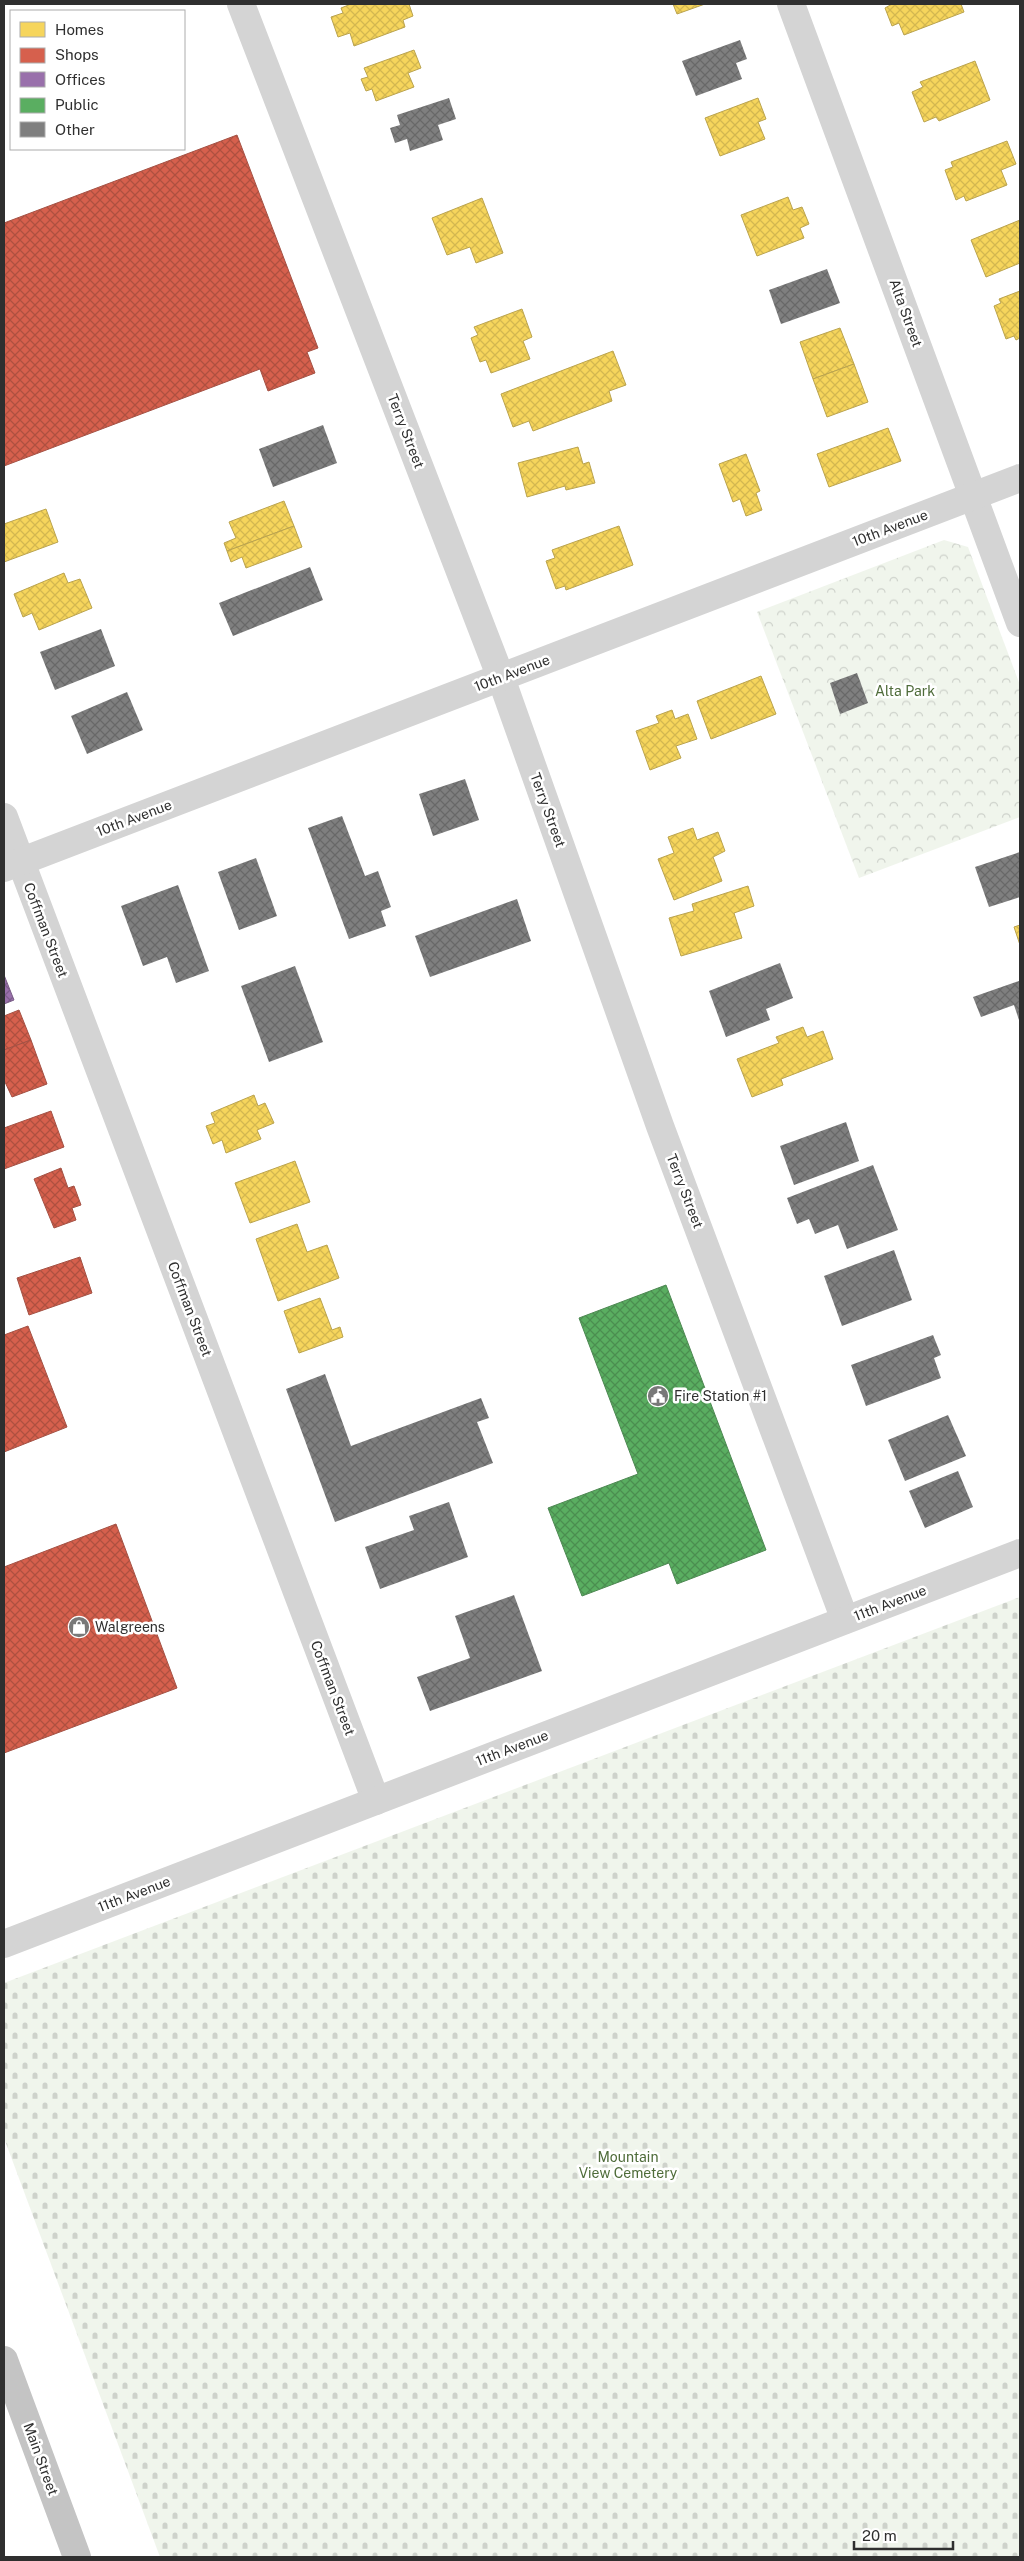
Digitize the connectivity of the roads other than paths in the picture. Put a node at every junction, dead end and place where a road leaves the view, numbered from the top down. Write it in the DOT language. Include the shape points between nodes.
graph roads {
  1 [pos="241,4"];
  2 [pos="791,4"];
  3 [pos="1020,478"];
  4 [pos="973,496"];
  5 [pos="1020,623"];
  6 [pos="501,678"];
  7 [pos="4,817"];
  8 [pos="12,865"];
  9 [pos="1020,1553"];
  10 [pos="845,1620"];
  11 [pos="376,1801"];
  12 [pos="4,1944"];
  13 [pos="4,2360"];
  14 [pos="77,2557"];
  1 -- 6 [label="street, Terry Street"];
  2 -- 4 [label="street, Alta Street"];
  3 -- 4 [label="street, 10th Avenue"];
  4 -- 5 [label="street, Alta Street"];
  4 -- 6 [label="street, 10th Avenue"];
  6 -- 8 [label="street, 10th Avenue"];
  6 -- 10 [label="street, Terry Street" via="660,1126"];
  7 -- 8 [label="street, Coffman Street"];
  8 -- 11 [label="street, Coffman Street"];
  9 -- 10 [label="street, 11th Avenue"];
  10 -- 11 [label="street, 11th Avenue"];
  11 -- 12 [label="street, 11th Avenue"];
  13 -- 14 [label="highway, Main Street"];
}
